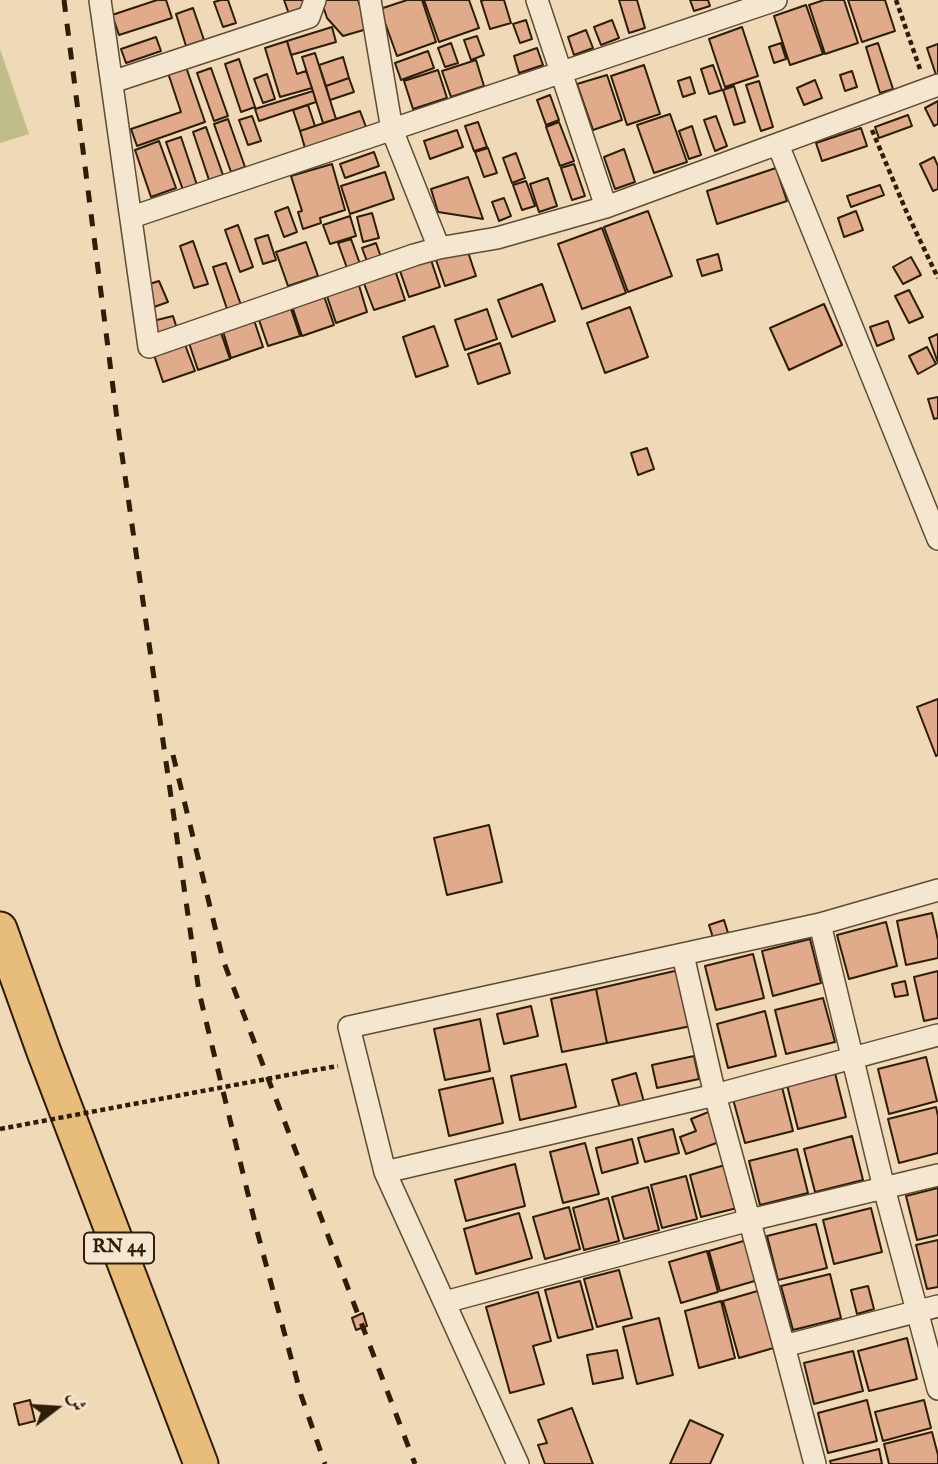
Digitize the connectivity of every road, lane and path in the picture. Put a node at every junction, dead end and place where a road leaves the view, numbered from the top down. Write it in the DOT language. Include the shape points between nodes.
graph roads {
  1 [pos="100,0"];
  2 [pos="315,0"];
  3 [pos="370,0"];
  4 [pos="537,0"];
  5 [pos="776,0"];
  6 [pos="896,0"];
  7 [pos="562,73"];
  8 [pos="112,82"];
  9 [pos="932,87"];
  10 [pos="864,113"];
  11 [pos="393,130"];
  12 [pos="778,145"];
  13 [pos="606,207"];
  14 [pos="132,217"];
  15 [pos="439,248"];
  16 [pos="938,278"];
  17 [pos="938,539"];
  18 [pos="938,890"];
  19 [pos="820,924"];
  20 [pos="0,929"];
  21 [pos="0,947"];
  22 [pos="683,956"];
  23 [pos="938,1035"];
  24 [pos="44,1052"];
  25 [pos="851,1058"];
  26 [pos="342,1065"];
  27 [pos="715,1094"];
  28 [pos="0,1129"];
  29 [pos="385,1172"];
  30 [pos="938,1175"];
  31 [pos="884,1188"];
  32 [pos="750,1220"];
  33 [pos="445,1302"];
  34 [pos="938,1306"];
  35 [pos="916,1311"];
  36 [pos="785,1346"];
  37 [pos="938,1389"];
  38 [pos="201,1464"];
  39 [pos="518,1464"];
  40 [pos="815,1464"];
  1 -- 8 [label="street"];
  2 -- 8 [label="street" via="309,17"];
  3 -- 11 [label="street"];
  4 -- 7 [label="street"];
  5 -- 7 [label="street"];
  6 -- 9 [label="path"];
  7 -- 11 [label="street"];
  7 -- 13 [label="street"];
  8 -- 14 [label="street"];
  9 -- 10 [label="street"];
  10 -- 12 [label="street"];
  10 -- 16 [label="path"];
  11 -- 14 [label="street"];
  11 -- 15 [label="street"];
  12 -- 13 [label="street"];
  12 -- 17 [label="street"];
  13 -- 15 [label="street" via="497,238"];
  14 -- 15 [label="street" via="149,347"];
  18 -- 19 [label="street"];
  19 -- 22 [label="street"];
  19 -- 25 [label="street"];
  20 -- 24 [label="main road, RN 44"];
  21 -- 24 [label="main road"];
  22 -- 27 [label="street"];
  22 -- 29 [label="street" via="349,1027"];
  23 -- 25 [label="street"];
  24 -- 38 [label="main road, RN 44"];
  25 -- 27 [label="street"];
  25 -- 31 [label="street"];
  26 -- 28 [label="path, bridge"];
  27 -- 29 [label="street"];
  27 -- 32 [label="street"];
  29 -- 33 [label="street"];
  30 -- 31 [label="street"];
  31 -- 32 [label="street"];
  31 -- 35 [label="street"];
  32 -- 33 [label="street"];
  32 -- 36 [label="street"];
  33 -- 39 [label="street"];
  34 -- 35 [label="street"];
  35 -- 36 [label="street"];
  35 -- 37 [label="street"];
  36 -- 40 [label="street"];
}
